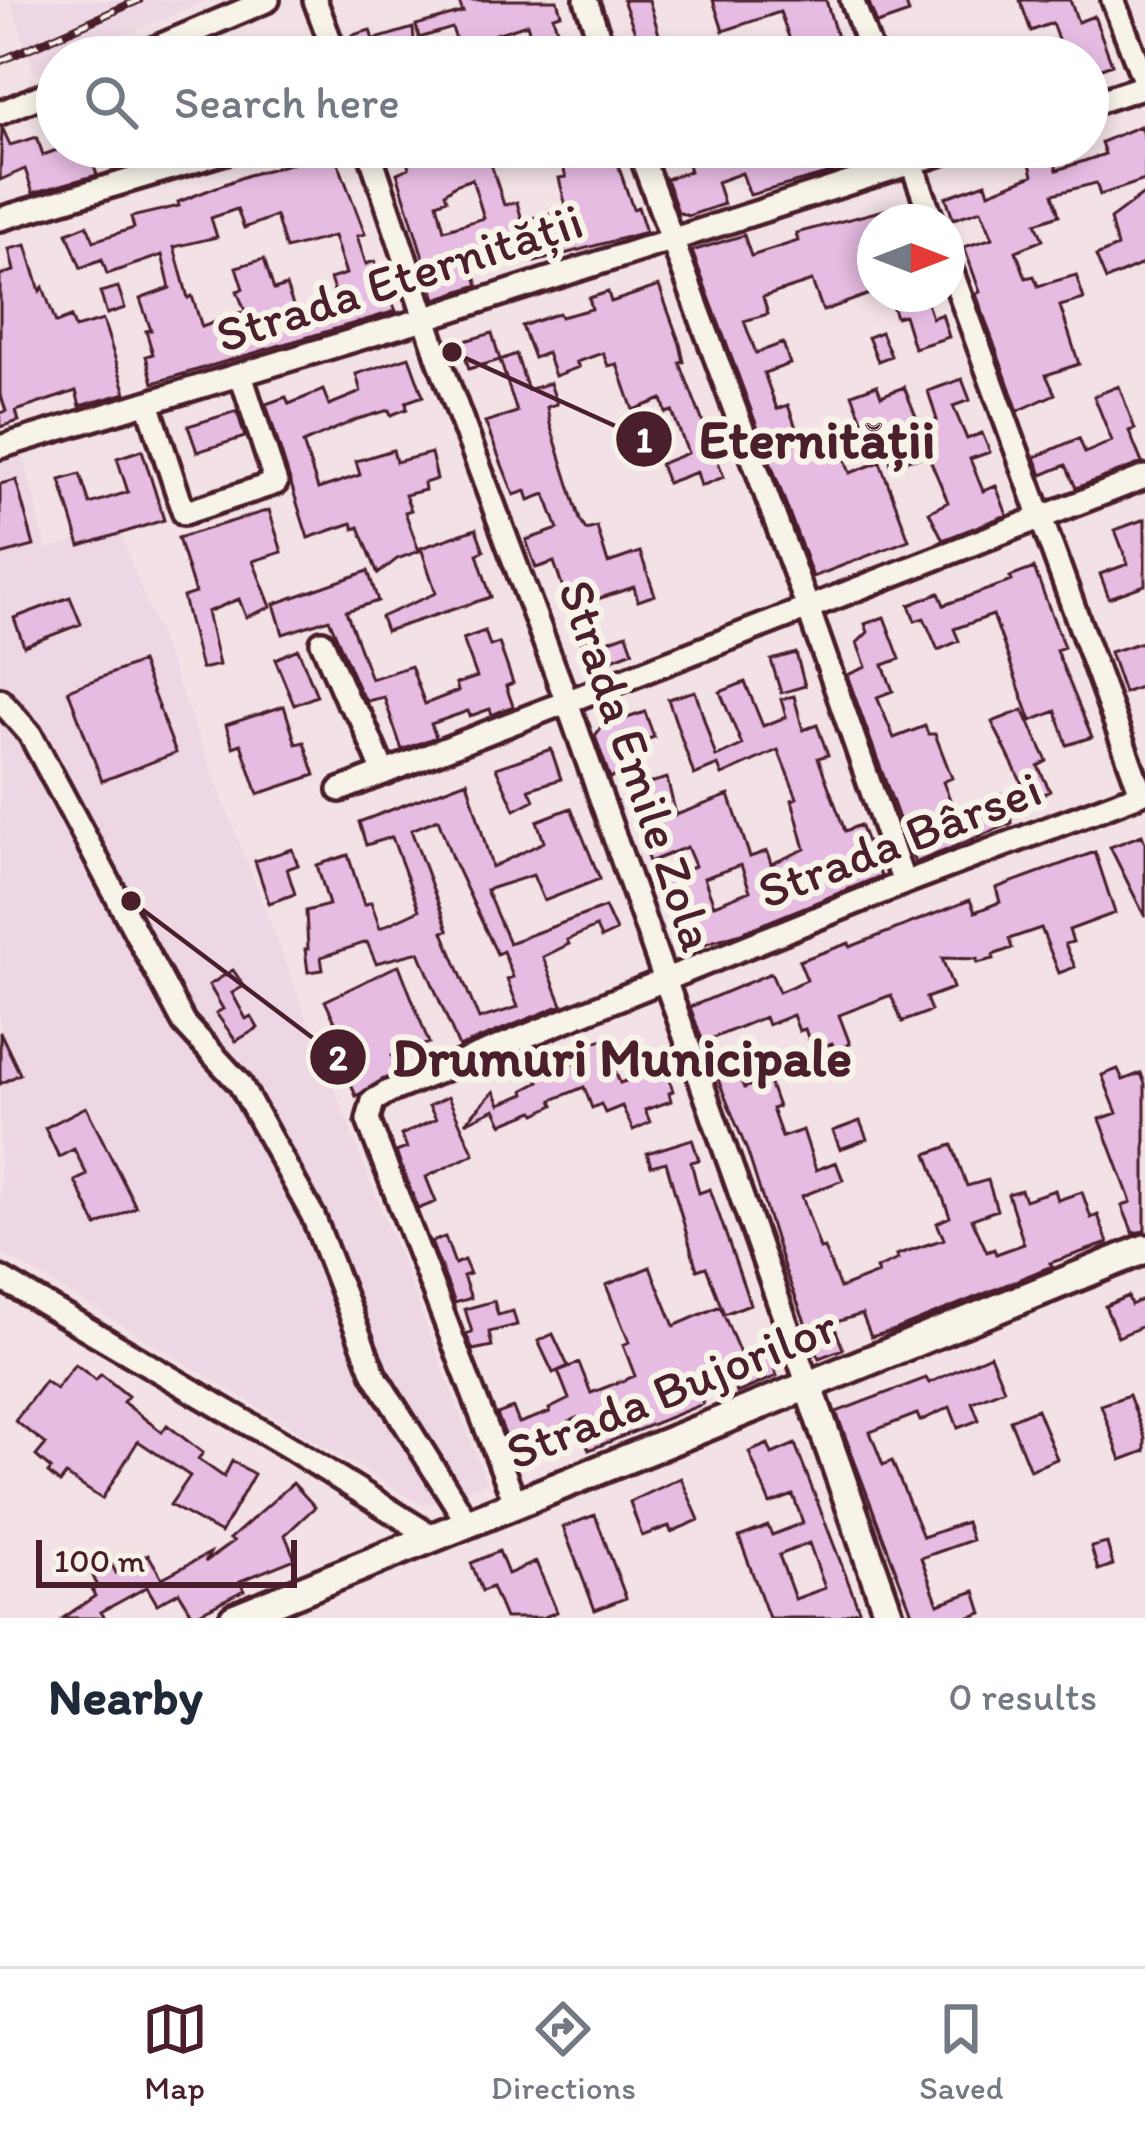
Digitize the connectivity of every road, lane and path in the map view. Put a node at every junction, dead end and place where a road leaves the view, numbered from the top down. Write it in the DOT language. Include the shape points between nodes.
graph roads {
  1 [pos="268,0"];
  2 [pos="315,0"];
  3 [pos="586,0"];
  4 [pos="852,0"];
  5 [pos="1113,0"];
  6 [pos="183,36"];
  7 [pos="328,36"];
  8 [pos="599,36"];
  9 [pos="865,36"];
  10 [pos="1145,84"];
  11 [pos="1109,97"];
  12 [pos="36,98"];
  13 [pos="0,113"];
  14 [pos="171,168"];
  15 [pos="375,168"];
  16 [pos="645,168"];
  17 [pos="872,168"];
  18 [pos="914,168"];
  19 [pos="927,204"];
  20 [pos="0,219"];
  21 [pos="670,238"];
  22 [pos="965,307"];
  23 [pos="427,317"];
  24 [pos="241,375"];
  25 [pos="148,403"];
  26 [pos="0,447"];
  27 [pos="1145,477"];
  28 [pos="1043,517"];
  29 [pos="808,608"];
  30 [pos="322,642"];
  31 [pos="0,700"];
  32 [pos="567,702"];
  33 [pos="384,773"];
  34 [pos="340,790"];
  35 [pos="1143,792"];
  36 [pos="904,884"];
  37 [pos="663,981"];
  38 [pos="1145,1249"];
  39 [pos="0,1278"];
  40 [pos="808,1385"];
  41 [pos="514,1502"];
  42 [pos="467,1522"];
  43 [pos="431,1537"];
  44 [pos="234,1618"];
  45 [pos="890,1618"];
  1 -- 6 [label="street"];
  2 -- 7 [label="street"];
  3 -- 8 [label="street"];
  4 -- 9 [label="street"];
  5 -- 10 [label="street"];
  10 -- 11 [label="street"];
  12 -- 13 [label="street"];
  14 -- 20 [label="street"];
  15 -- 23 [label="street, Strada Emile Zola"];
  16 -- 21 [label="street"];
  17 -- 21 [label="street, Strada Eternității"];
  18 -- 19 [label="street"];
  21 -- 23 [label="street, Strada Eternității"];
  21 -- 29 [label="street"];
  22 -- 28 [label="street"];
  23 -- 24 [label="street, Strada Eternității"];
  23 -- 32 [label="street, Strada Emile Zola"];
  24 -- 25 [label="street, Strada Eternității"];
  24 -- 25 [label="street" via="276,483 184,513"];
  25 -- 26 [label="street, Strada Eternității"];
  27 -- 28 [label="street"];
  28 -- 29 [label="street"];
  28 -- 35 [label="street"];
  29 -- 32 [label="street"];
  29 -- 36 [label="street"];
  30 -- 33 [label="street"];
  31 -- 42 [label="street" via="30,734 184,1023 240,1084 313,1216 374,1375"];
  32 -- 33 [label="street"];
  32 -- 37 [label="street, Strada Emile Zola"];
  33 -- 34 [label="street"];
  35 -- 36 [label="street, Strada Bârsei"];
  36 -- 37 [label="street, Strada Bârsei"];
  37 -- 40 [label="street, Strada Emile Zola"];
  37 -- 41 [label="street, Strada Bârsei" via="373,1101 368,1120"];
  38 -- 40 [label="main road, Strada Bujorilor"];
  39 -- 43 [label="street"];
  40 -- 41 [label="main road, Strada Bujorilor"];
  40 -- 45 [label="main road, Strada Emile Zola"];
  41 -- 42 [label="main road, Strada Bujorilor"];
  42 -- 43 [label="main road, Strada Bujorilor"];
  43 -- 44 [label="main road, Strada Bujorilor"];
}
